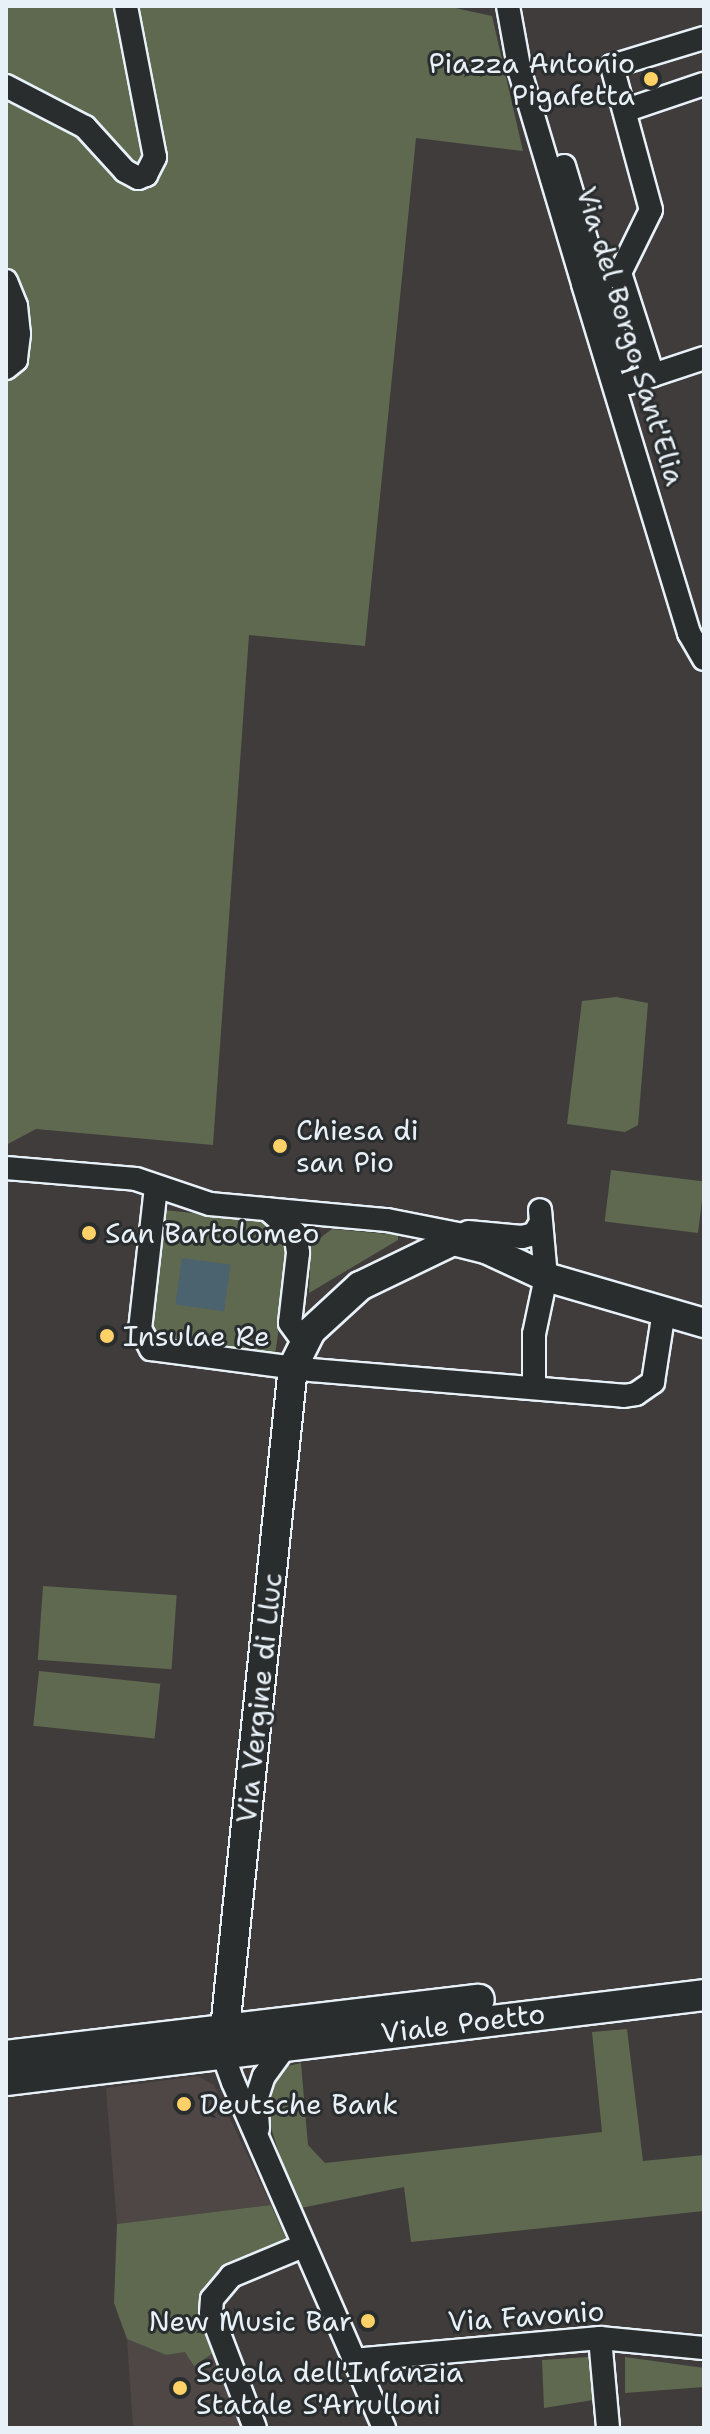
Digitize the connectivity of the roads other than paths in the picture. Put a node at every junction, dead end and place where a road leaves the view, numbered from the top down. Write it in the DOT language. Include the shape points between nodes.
graph roads {
  1 [pos="126,6"];
  2 [pos="511,16"];
  3 [pos="704,38"];
  4 [pos="704,84"];
  5 [pos="6,86"];
  6 [pos="627,110"];
  7 [pos="601,278"];
  8 [pos="6,281"];
  9 [pos="704,358"];
  10 [pos="6,368"];
  11 [pos="653,375"];
  12 [pos="629,383"];
  13 [pos="704,653"];
  14 [pos="704,659"];
  15 [pos="6,1168"];
  16 [pos="156,1187"];
  17 [pos="267,1209"];
  18 [pos="477,1240"];
  19 [pos="546,1277"];
  20 [pos="664,1311"];
  21 [pos="704,1323"];
  22 [pos="299,1355"];
  23 [pos="534,1388"];
  24 [pos="704,1974"];
  25 [pos="704,1995"];
  26 [pos="223,2041"];
  27 [pos="287,2044"];
  28 [pos="6,2056"];
  29 [pos="6,2080"];
  30 [pos="264,2153"];
  31 [pos="303,2246"];
  32 [pos="600,2338"];
  33 [pos="704,2348"];
  34 [pos="353,2360"];
  35 [pos="255,2428"];
  36 [pos="384,2428"];
  37 [pos="608,2428"];
  1 -- 5 [label="street" via="155,157 146,175 138,178 125,171 85,127"];
  2 -- 7 [label="street, Via del Borgo Sant'Elia" via="533,66"];
  3 -- 6 [label="street" via="612,66"];
  4 -- 6 [label="street"];
  6 -- 7 [label="street" via="651,210"];
  7 -- 11 [label="street"];
  7 -- 12 [label="street, Via del Borgo Sant'Elia"];
  7 -- 14 [label="street, Via del Borgo Sant'Elia" via="689,633"];
  8 -- 10 [label="street" via="19,334 16,360"];
  9 -- 11 [label="street"];
  11 -- 12 [label="street"];
  12 -- 13 [label="street, Via del Borgo Sant'Elia"];
  15 -- 16 [label="street" via="136,1179"];
  16 -- 17 [label="street" via="210,1204"];
  16 -- 22 [label="street" via="140,1329 145,1345 163,1352"];
  17 -- 18 [label="street"];
  17 -- 22 [label="street" via="295,1233 298,1253 290,1323"];
  18 -- 19 [label="street"];
  18 -- 19 [label="street" via="534,1234 540,1217"];
  18 -- 22 [label="street" via="453,1241 411,1257 341,1300"];
  19 -- 20 [label="street"];
  19 -- 23 [label="street" via="534,1334"];
  20 -- 21 [label="street"];
  20 -- 23 [label="street" via="656,1371 646,1389 624,1396"];
  22 -- 23 [label="street"];
  22 -- 26 [label="street, Via Vergine di Lluc"];
  24 -- 26 [label="main road, Viale Poetto"];
  25 -- 27 [label="main road, Viale Poetto"];
  26 -- 27 [label="main road, Viale Poetto"];
  26 -- 28 [label="main road, Viale Poetto"];
  26 -- 29 [label="main road, Viale Poetto"];
  26 -- 30 [label="street"];
  27 -- 30 [label="street" via="264,2076 256,2100"];
  30 -- 31 [label="street"];
  31 -- 34 [label="street"];
  31 -- 35 [label="street" via="231,2276 212,2299 211,2313"];
  32 -- 33 [label="street, Via Favonio"];
  32 -- 34 [label="street, Via Favonio"];
  32 -- 37 [label="street"];
  34 -- 36 [label="street"];
}
